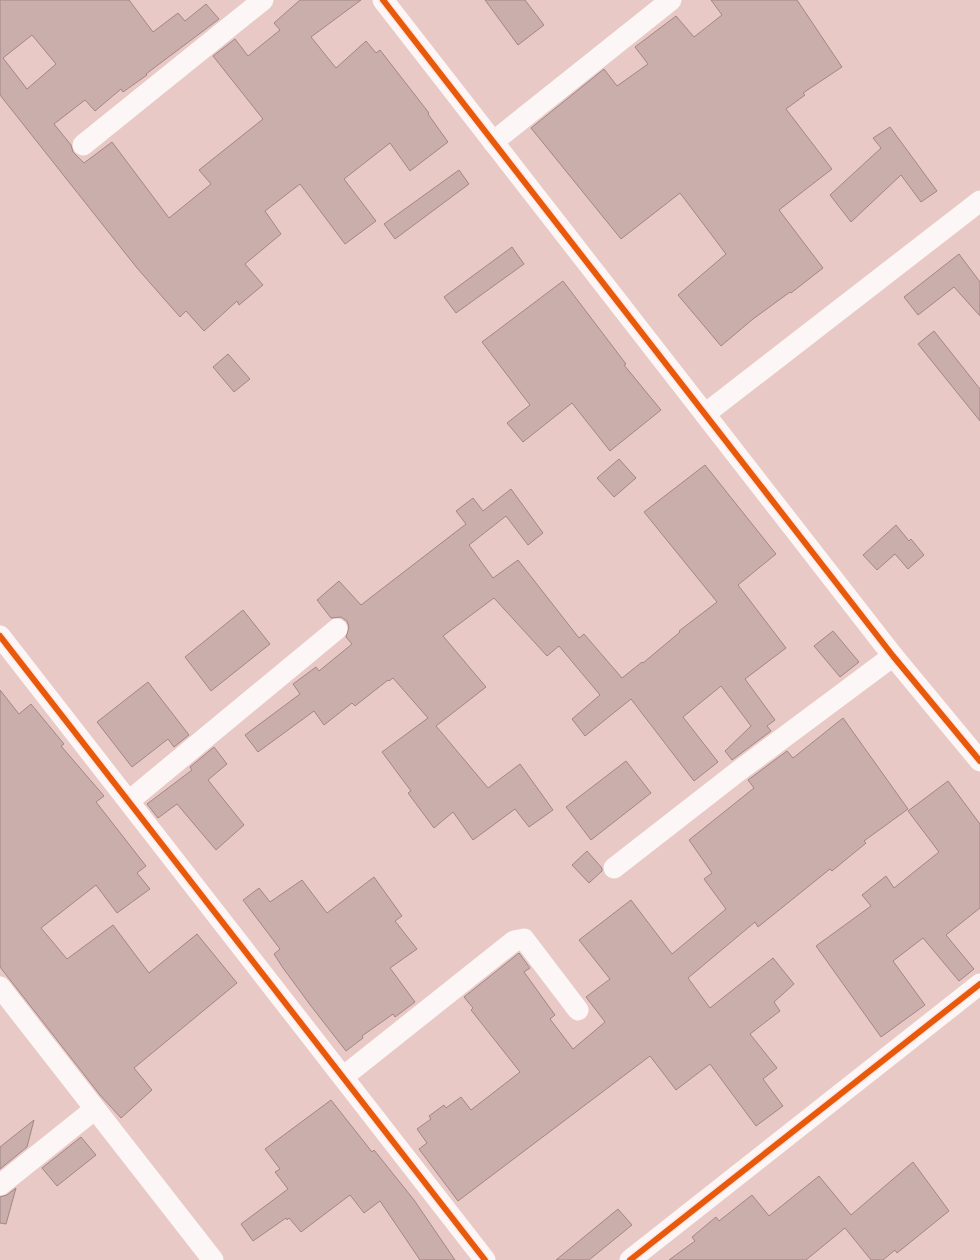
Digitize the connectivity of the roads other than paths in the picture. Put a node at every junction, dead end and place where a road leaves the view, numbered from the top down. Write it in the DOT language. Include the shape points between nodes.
graph roads {
  1 [pos="263,0"];
  2 [pos="383,0"];
  3 [pos="671,0"];
  4 [pos="492,142"];
  5 [pos="83,145"];
  6 [pos="980,200"];
  7 [pos="705,414"];
  8 [pos="337,629"];
  9 [pos="0,636"];
  10 [pos="893,656"];
  11 [pos="980,761"];
  12 [pos="128,801"];
  13 [pos="614,868"];
  14 [pos="980,984"];
  15 [pos="0,987"];
  16 [pos="578,1010"];
  17 [pos="344,1077"];
  18 [pos="95,1110"];
  19 [pos="0,1185"];
  20 [pos="213,1260"];
  21 [pos="485,1260"];
  22 [pos="630,1260"];
  1 -- 5 [label="street"];
  2 -- 4 [label="street"];
  3 -- 4 [label="street"];
  4 -- 7 [label="street"];
  6 -- 7 [label="street"];
  7 -- 10 [label="street"];
  8 -- 12 [label="street"];
  9 -- 12 [label="street"];
  10 -- 11 [label="street"];
  10 -- 13 [label="street"];
  12 -- 17 [label="street"];
  14 -- 22 [label="street"];
  15 -- 18 [label="street"];
  16 -- 17 [label="street" via="524,939 514,941"];
  17 -- 21 [label="street"];
  18 -- 19 [label="street"];
  18 -- 20 [label="street"];
}
